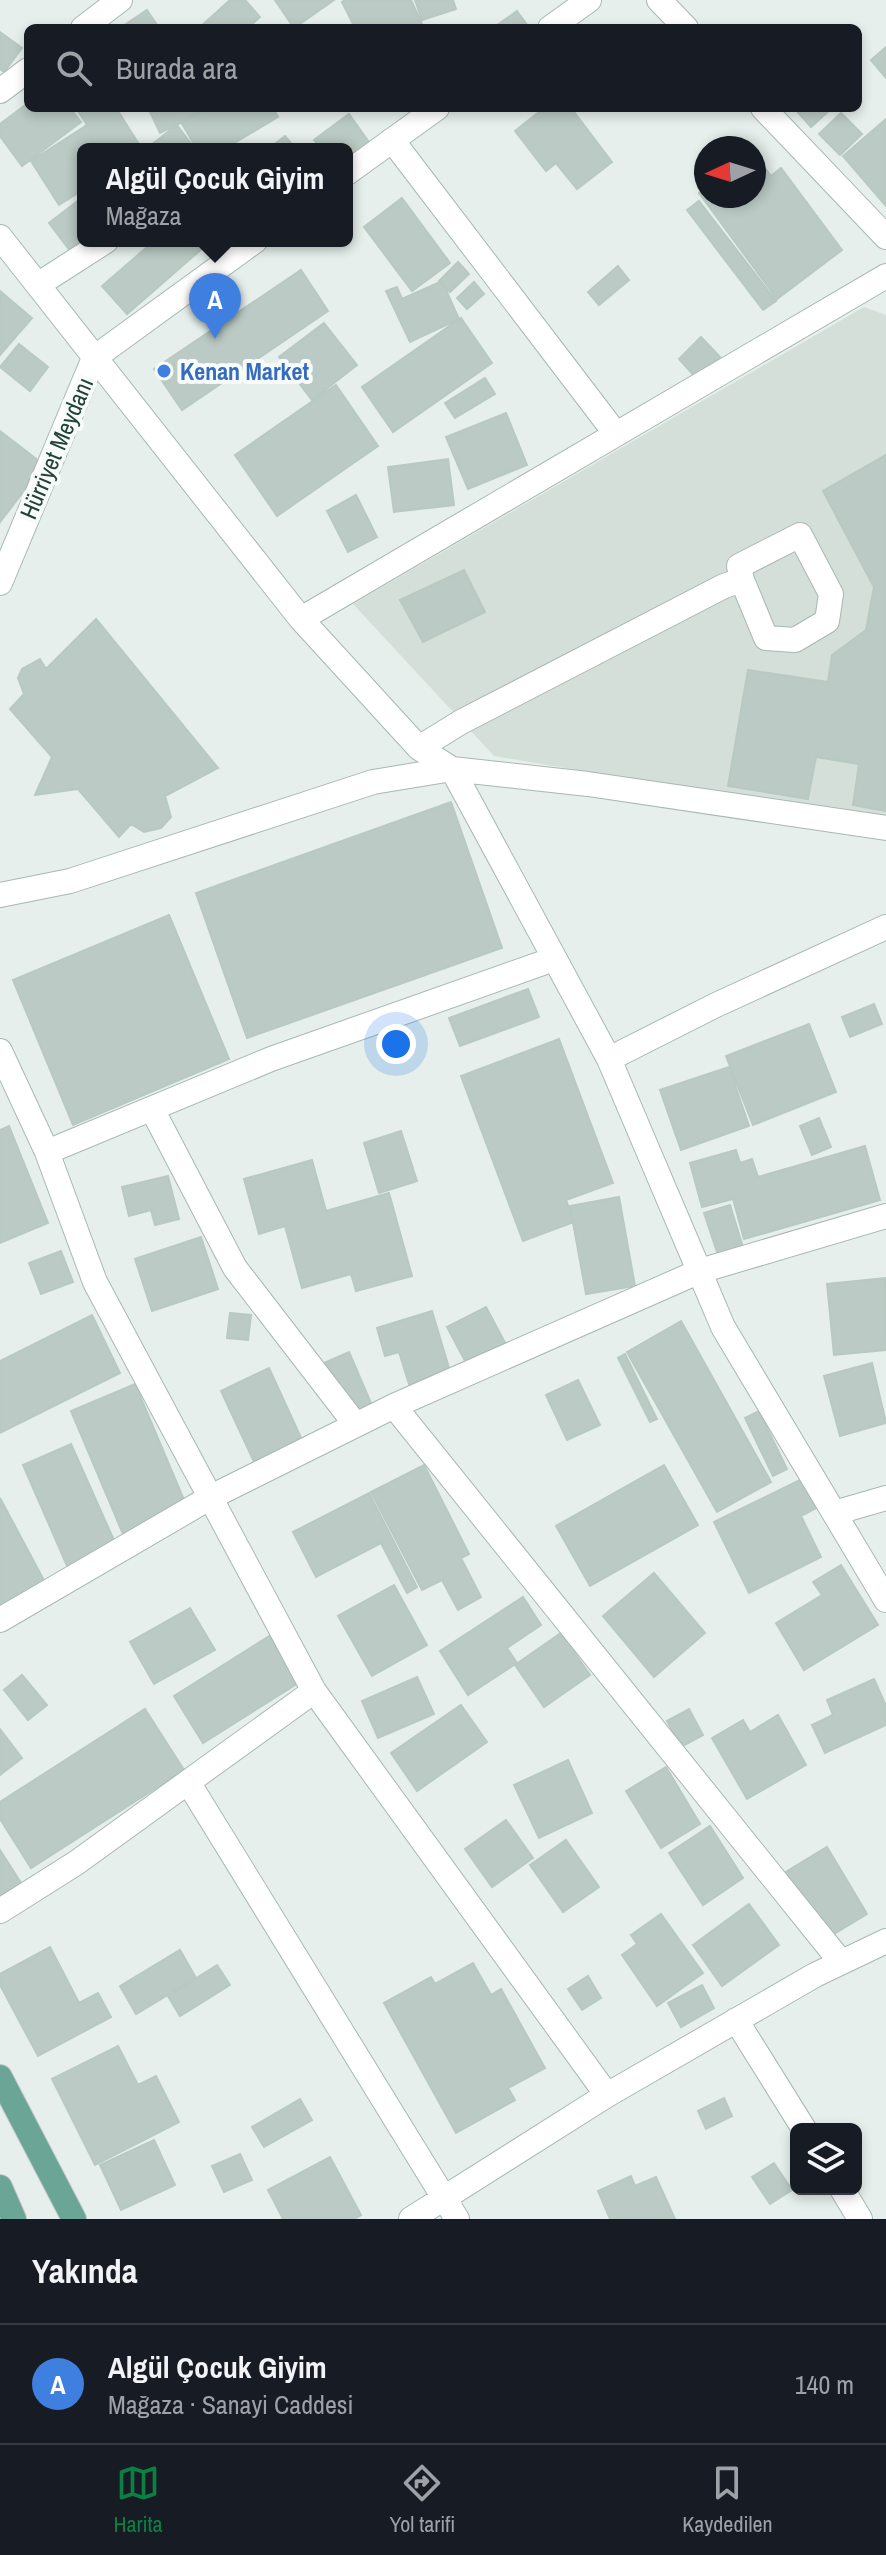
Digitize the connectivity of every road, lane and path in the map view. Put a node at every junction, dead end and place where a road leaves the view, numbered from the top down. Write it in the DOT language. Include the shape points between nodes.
graph roads {
  1 [pos="120,0"];
  2 [pos="589,0"];
  3 [pos="659,0"];
  4 [pos="88,24"];
  5 [pos="556,24"];
  6 [pos="682,24"];
  7 [pos="24,73"];
  8 [pos="0,91"];
  9 [pos="431,112"];
  10 [pos="767,112"];
  11 [pos="392,140"];
  12 [pos="353,169"];
  13 [pos="0,237"];
  14 [pos="886,237"];
  15 [pos="97,247"];
  16 [pos="247,247"];
  17 [pos="886,276"];
  18 [pos="39,284"];
  19 [pos="94,358"];
  20 [pos="616,434"];
  21 [pos="742,580"];
  22 [pos="0,583"];
  23 [pos="301,619"];
  24 [pos="419,748"];
  25 [pos="452,769"];
  26 [pos="886,828"];
  27 [pos="0,895"];
  28 [pos="886,927"];
  29 [pos="554,959"];
  30 [pos="0,1051"];
  31 [pos="609,1059"];
  32 [pos="152,1109"];
  33 [pos="47,1152"];
  34 [pos="886,1216"];
  35 [pos="700,1271"];
  36 [pos="394,1406"];
  37 [pos="356,1425"];
  38 [pos="211,1497"];
  39 [pos="886,1498"];
  40 [pos="834,1513"];
  41 [pos="886,1600"];
  42 [pos="0,1620"];
  43 [pos="314,1691"];
  44 [pos="188,1782"];
  45 [pos="0,1911"];
  46 [pos="886,1941"];
  47 [pos="841,1962"];
  48 [pos="736,2020"];
  49 [pos="0,2077"];
  50 [pos="607,2095"];
  51 [pos="800,2123"];
  52 [pos="846,2195"];
  53 [pos="451,2209"];
  54 [pos="74,2219"];
  55 [pos="411,2219"];
  56 [pos="860,2219"];
  1 -- 4 [label="street"];
  2 -- 5 [label="street"];
  3 -- 6 [label="street"];
  7 -- 8 [label="street"];
  9 -- 11 [label="street"];
  10 -- 14 [label="street"];
  11 -- 12 [label="street"];
  11 -- 20 [label="street"];
  13 -- 18 [label="street"];
  15 -- 18 [label="street"];
  16 -- 19 [label="street"];
  17 -- 20 [label="street"];
  18 -- 19 [label="street"];
  19 -- 22 [label="street, Hürriyet Meydanı"];
  19 -- 23 [label="street"];
  20 -- 23 [label="street"];
  21 -- 21 [label="street" via="766,638 795,640 827,621 831,594 800,535 739,566"];
  21 -- 24 [label="street"];
  23 -- 24 [label="street"];
  24 -- 25 [label="street"];
  25 -- 26 [label="street"];
  25 -- 27 [label="street" via="373,782 70,881"];
  25 -- 29 [label="street"];
  28 -- 31 [label="street"];
  29 -- 31 [label="street"];
  29 -- 32 [label="street" via="271,1059"];
  30 -- 33 [label="street"];
  31 -- 35 [label="street"];
  32 -- 33 [label="street"];
  32 -- 37 [label="street" via="235,1268"];
  33 -- 38 [label="street" via="95,1282"];
  34 -- 35 [label="street"];
  35 -- 36 [label="street"];
  35 -- 40 [label="street" via="723,1327"];
  36 -- 37 [label="street"];
  36 -- 47 [label="street"];
  37 -- 38 [label="street"];
  38 -- 42 [label="street"];
  38 -- 43 [label="street"];
  39 -- 40 [label="street"];
  40 -- 41 [label="street"];
  43 -- 44 [label="street"];
  43 -- 50 [label="street"];
  44 -- 45 [label="street"];
  44 -- 53 [label="street"];
  46 -- 47 [label="street"];
  47 -- 48 [label="street"];
  48 -- 50 [label="street"];
  48 -- 51 [label="street"];
  49 -- 54 [label="main road"];
  50 -- 53 [label="street"];
  52 -- 56 [label="street"];
  53 -- 55 [label="street"];
}
